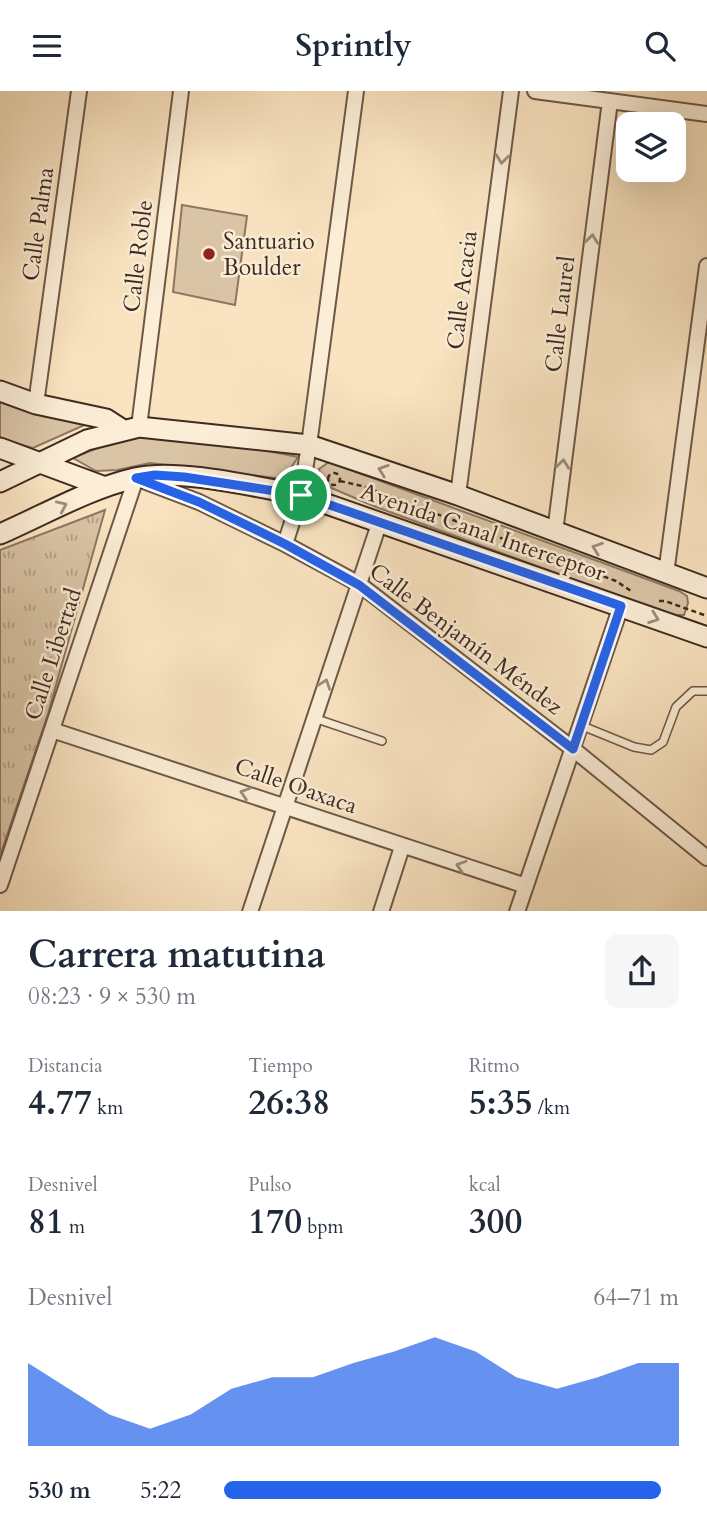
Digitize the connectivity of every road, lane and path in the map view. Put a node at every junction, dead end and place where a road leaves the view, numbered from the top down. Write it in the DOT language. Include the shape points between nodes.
graph roads {
  1 [pos="79,91"];
  2 [pos="181,91"];
  3 [pos="356,91"];
  4 [pos="511,91"];
  5 [pos="535,91"];
  6 [pos="610,101"];
  7 [pos="707,114"];
  8 [pos="707,266"];
  9 [pos="0,391"];
  10 [pos="36,404"];
  11 [pos="131,428"];
  12 [pos="309,445"];
  13 [pos="0,448"];
  14 [pos="42,463"];
  15 [pos="136,478"];
  16 [pos="340,481"];
  17 [pos="0,482"];
  18 [pos="105,487"];
  19 [pos="301,495"];
  20 [pos="458,495"];
  21 [pos="380,521"];
  22 [pos="555,532"];
  23 [pos="0,534"];
  24 [pos="285,544"];
  25 [pos="666,573"];
  26 [pos="359,585"];
  27 [pos="707,588"];
  28 [pos="629,601"];
  29 [pos="656,601"];
  30 [pos="707,616"];
  31 [pos="702,633"];
  32 [pos="707,691"];
  33 [pos="314,717"];
  34 [pos="580,725"];
  35 [pos="52,730"];
  36 [pos="382,741"];
  37 [pos="573,749"];
  38 [pos="284,806"];
  39 [pos="401,847"];
  40 [pos="707,858"];
  41 [pos="0,885"];
  42 [pos="526,886"];
  43 [pos="250,911"];
  44 [pos="381,911"];
  45 [pos="517,911"];
  1 -- 10 [label="street, Calle Palma"];
  2 -- 11 [label="street, Calle Roble"];
  3 -- 12 [label="street"];
  4 -- 20 [label="street, Calle Acacia, one-way"];
  5 -- 6 [label="street"];
  6 -- 7 [label="street"];
  22 -- 6 [label="street, Calle Laurel, one-way"];
  8 -- 25 [label="street"];
  9 -- 10 [label="main road"];
  10 -- 11 [label="main road"];
  11 -- 12 [label="main road, Avenida Canal Interceptor"];
  11 -- 14 [label="main road, Avenida Canal Interceptor" via="88,440"];
  12 -- 19 [label="street"];
  20 -- 12 [label="main road, Avenida Canal Interceptor, one-way"];
  13 -- 14 [label="main road"];
  14 -- 17 [label="main road, Avenida Canal Interceptor"];
  14 -- 18 [label="main road"];
  15 -- 18 [label="main road, Avenida Canal Interceptor"];
  15 -- 19 [label="main road, Avenida Canal Interceptor" via="184,477"];
  15 -- 24 [label="street, Calle Benjamín Méndez" via="199,502"];
  15 -- 35 [label="street, Calle Libertad"];
  16 -- 28 [label="path" via="616,581"];
  23 -- 18 [label="main road, Avenida Canal Interceptor, one-way"];
  19 -- 21 [label="main road, Avenida Canal Interceptor"];
  19 -- 24 [label="street"];
  20 -- 22 [label="main road, Avenida Canal Interceptor"];
  21 -- 26 [label="street"];
  21 -- 28 [label="main road, Avenida Canal Interceptor"];
  25 -- 22 [label="main road, Avenida Canal Interceptor, one-way"];
  24 -- 26 [label="street, Calle Benjamín Méndez"];
  25 -- 27 [label="main road, Avenida Canal Interceptor"];
  33 -- 26 [label="street, one-way"];
  26 -- 37 [label="street, Calle Benjamín Méndez"];
  28 -- 31 [label="main road, Avenida Canal Interceptor, one-way"];
  28 -- 34 [label="street"];
  29 -- 30 [label="path"];
  32 -- 34 [label="lane" via="693,691 676,708 663,742 651,750"];
  33 -- 36 [label="lane"];
  33 -- 38 [label="street"];
  34 -- 37 [label="street"];
  38 -- 35 [label="street, Calle Oaxaca, one-way"];
  35 -- 41 [label="street, Calle Libertad"];
  37 -- 40 [label="street, Calle Benjamín Méndez"];
  37 -- 42 [label="street"];
  38 -- 39 [label="street, Calle Oaxaca"];
  38 -- 43 [label="street"];
  42 -- 39 [label="street, Calle Oaxaca, one-way"];
  39 -- 44 [label="street"];
  42 -- 45 [label="street"];
}
